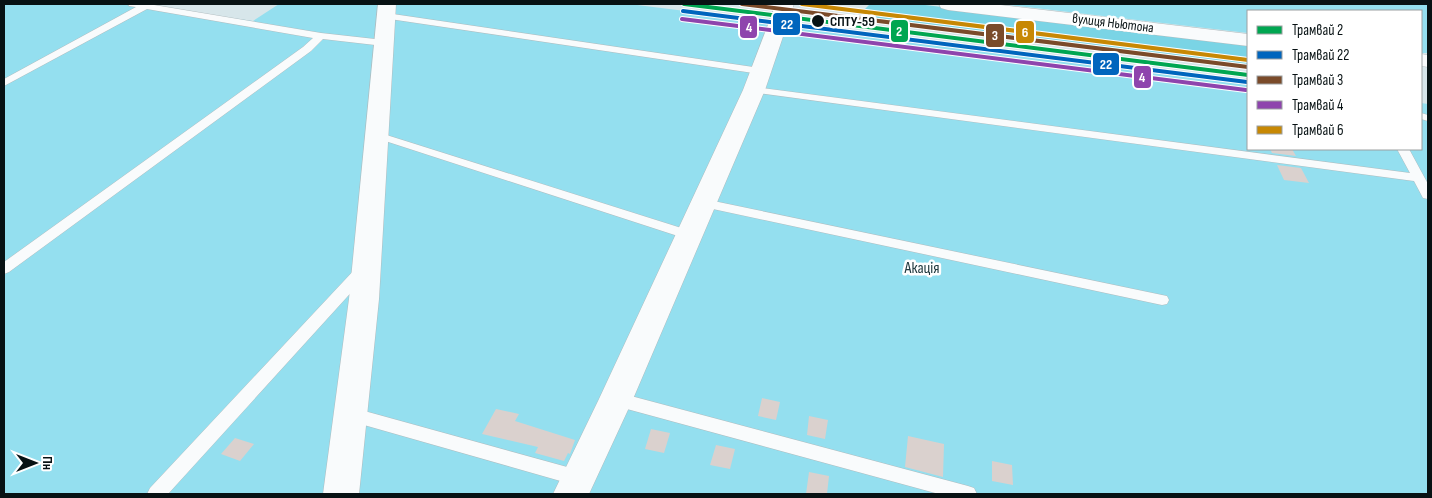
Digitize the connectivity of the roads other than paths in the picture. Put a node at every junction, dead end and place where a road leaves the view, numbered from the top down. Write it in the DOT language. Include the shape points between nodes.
graph roads {
  1 [pos="132,4"];
  2 [pos="785,4"];
  3 [pos="948,4"];
  4 [pos="146,6"];
  5 [pos="386,10"];
  6 [pos="321,36"];
  7 [pos="1247,40"];
  8 [pos="384,43"];
  9 [pos="757,81"];
  10 [pos="4,83"];
  11 [pos="376,134"];
  12 [pos="1404,150"];
  13 [pos="1418,178"];
  14 [pos="1428,194"];
  15 [pos="704,203"];
  16 [pos="689,235"];
  17 [pos="366,266"];
  18 [pos="4,269"];
  19 [pos="1162,300"];
  20 [pos="616,399"];
  21 [pos="350,414"];
  22 [pos="574,486"];
  23 [pos="156,494"];
  24 [pos="341,494"];
  25 [pos="968,494"];
  1 -- 4 [label="lane"];
  2 -- 9 [label="street"];
  3 -- 7 [label="street, вулиця Ньютона"];
  4 -- 6 [label="lane"];
  4 -- 10 [label="lane"];
  5 -- 8 [label="street"];
  5 -- 9 [label="lane"];
  6 -- 8 [label="lane"];
  6 -- 18 [label="lane"];
  8 -- 11 [label="street"];
  9 -- 13 [label="lane"];
  9 -- 15 [label="street"];
  11 -- 16 [label="lane"];
  11 -- 17 [label="street"];
  12 -- 13 [label="lane"];
  13 -- 14 [label="lane"];
  15 -- 16 [label="street"];
  15 -- 19 [label="lane"];
  16 -- 20 [label="street"];
  17 -- 21 [label="street"];
  17 -- 23 [label="lane"];
  20 -- 22 [label="street"];
  20 -- 25 [label="lane"];
  21 -- 22 [label="lane"];
  21 -- 24 [label="street"];
}
